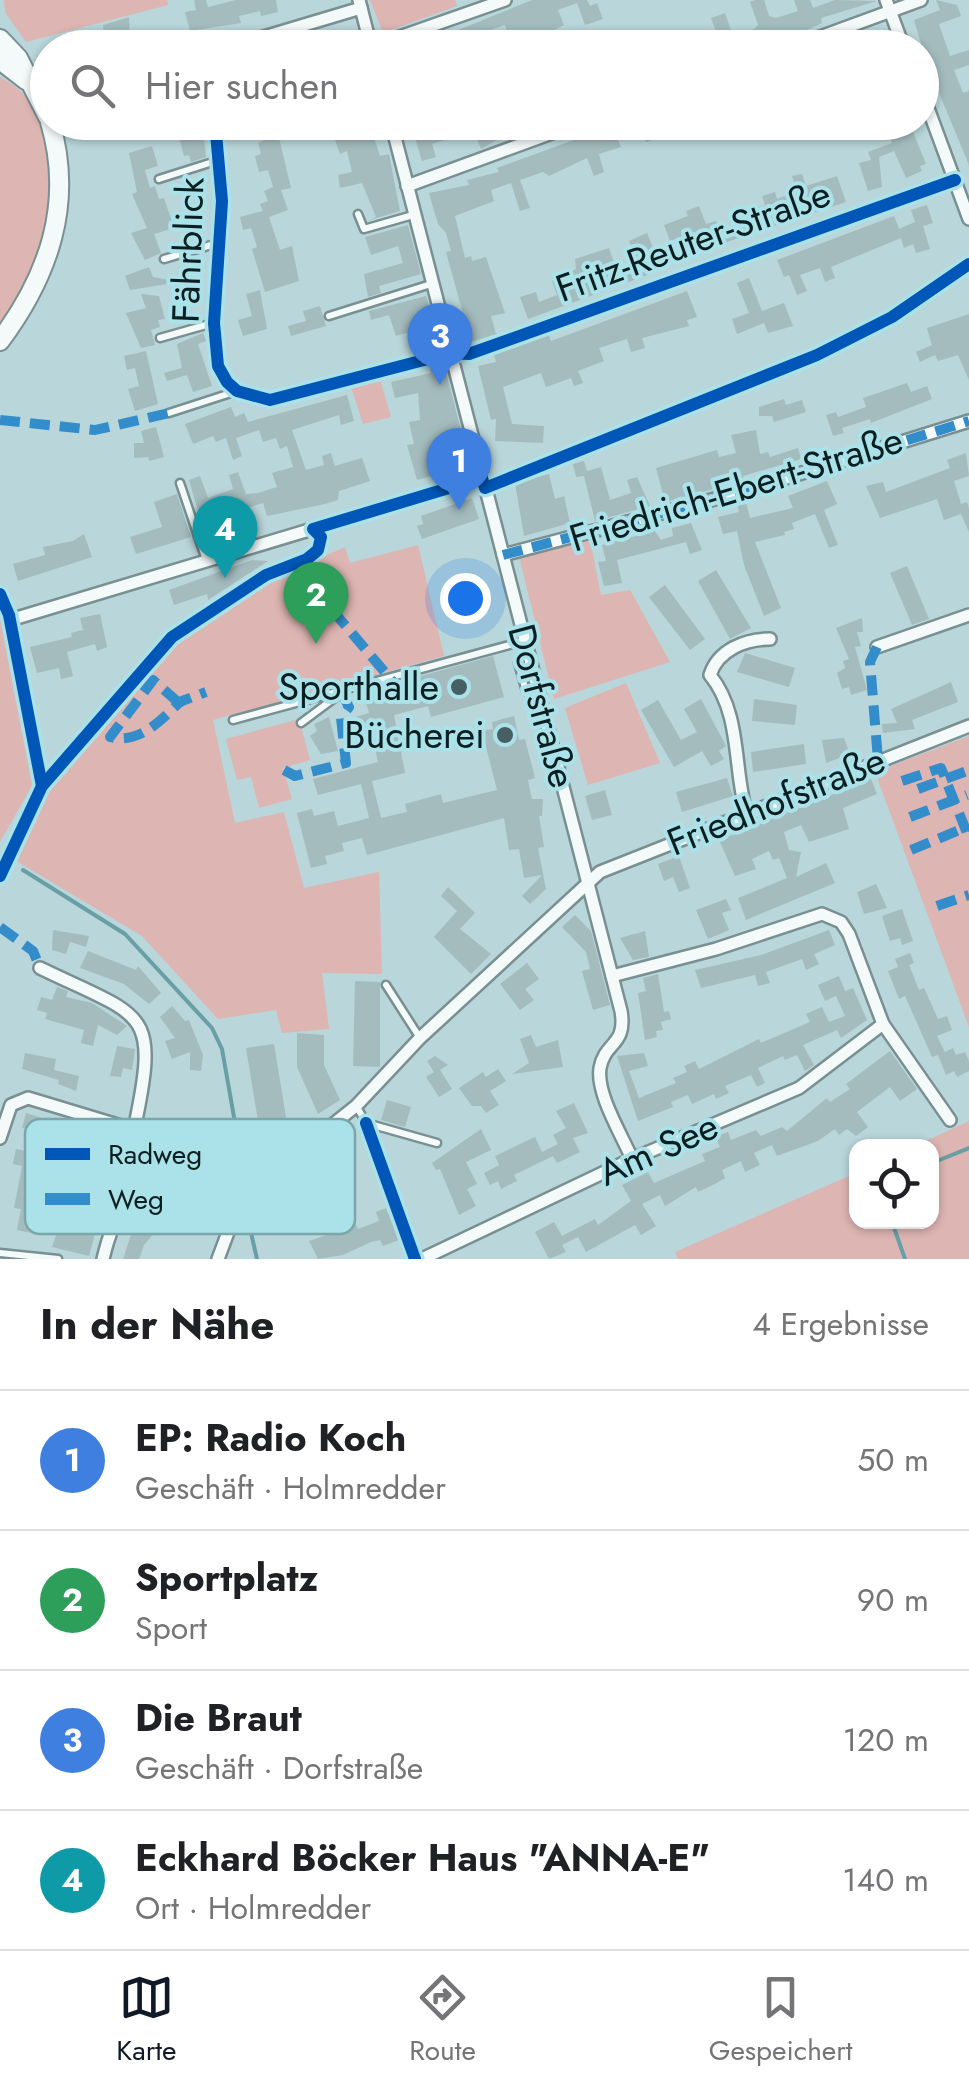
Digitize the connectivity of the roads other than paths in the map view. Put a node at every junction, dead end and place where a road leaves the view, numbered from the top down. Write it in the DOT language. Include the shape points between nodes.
graph roads {
  1 [pos="505,0"];
  2 [pos="921,0"];
  3 [pos="360,4"];
  4 [pos="888,6"];
  5 [pos="281,30"];
  6 [pos="366,30"];
  7 [pos="421,30"];
  8 [pos="832,30"];
  9 [pos="897,30"];
  10 [pos="0,39"];
  11 [pos="0,60"];
  12 [pos="30,79"];
  13 [pos="30,83"];
  14 [pos="939,139"];
  15 [pos="53,140"];
  16 [pos="217,140"];
  17 [pos="395,140"];
  18 [pos="533,140"];
  19 [pos="220,160"];
  20 [pos="159,179"];
  21 [pos="954,180"];
  22 [pos="407,186"];
  23 [pos="358,214"];
  24 [pos="414,215"];
  25 [pos="969,218"];
  26 [pos="220,243"];
  27 [pos="164,259"];
  28 [pos="432,284"];
  29 [pos="329,316"];
  30 [pos="214,323"];
  31 [pos="160,338"];
  32 [pos="0,341"];
  33 [pos="450,353"];
  34 [pos="237,391"];
  35 [pos="169,413"];
  36 [pos="969,420"];
  37 [pos="482,478"];
  38 [pos="180,483"];
  39 [pos="503,556"];
  40 [pos="206,561"];
  41 [pos="969,615"];
  42 [pos="10,620"];
  43 [pos="770,639"];
  44 [pos="525,645"];
  45 [pos="877,647"];
  46 [pos="345,690"];
  47 [pos="233,720"];
  48 [pos="302,723"];
  49 [pos="969,726"];
  50 [pos="746,816"];
  51 [pos="586,884"];
  52 [pos="40,968"];
  53 [pos="612,976"];
  54 [pos="386,985"];
  55 [pos="883,1024"];
  56 [pos="420,1038"];
  57 [pos="356,1106"];
  58 [pos="98,1119"];
  59 [pos="136,1119"];
  60 [pos="339,1119"];
  61 [pos="950,1120"];
  62 [pos="0,1138"];
  63 [pos="437,1143"];
  64 [pos="632,1158"];
  65 [pos="113,1234"];
  66 [pos="227,1234"];
  67 [pos="0,1253"];
  68 [pos="58,1259"];
  69 [pos="104,1259"];
  70 [pos="218,1259"];
  71 [pos="422,1259"];
  1 -- 7 [label="street"];
  2 -- 4 [label="street"];
  3 -- 5 [label="street"];
  3 -- 6 [label="street"];
  4 -- 8 [label="street"];
  4 -- 9 [label="street"];
  10 -- 12 [label="main road"];
  11 -- 13 [label="main road"];
  14 -- 21 [label="street"];
  15 -- 32 [label="main road" via="62,189 55,234 35,286"];
  16 -- 19 [label="street, Fährblick"];
  17 -- 22 [label="street, Dorfstraße"];
  18 -- 22 [label="street"];
  19 -- 20 [label="lane"];
  19 -- 26 [label="street, Fährblick"];
  21 -- 25 [label="street"];
  21 -- 33 [label="street, Fritz-Reuter-Straße" via="469,354"];
  22 -- 24 [label="street, Dorfstraße"];
  23 -- 24 [label="lane" via="364,229"];
  24 -- 28 [label="street, Dorfstraße"];
  26 -- 27 [label="lane"];
  26 -- 30 [label="street, Fährblick"];
  28 -- 29 [label="lane"];
  28 -- 33 [label="street, Dorfstraße"];
  30 -- 31 [label="lane"];
  30 -- 34 [label="street, Fährblick" via="218,366"];
  33 -- 34 [label="street" via="270,400"];
  33 -- 37 [label="street, Dorfstraße"];
  34 -- 35 [label="lane"];
  36 -- 39 [label="street, Friedrich-Ebert-Straße" via="741,492"];
  37 -- 39 [label="street, Dorfstraße"];
  37 -- 40 [label="street"];
  38 -- 40 [label="lane"];
  39 -- 44 [label="street, Dorfstraße"];
  40 -- 42 [label="street"];
  41 -- 45 [label="street"];
  43 -- 50 [label="street" via="718,657 710,675 723,690 734,730"];
  44 -- 46 [label="lane"];
  44 -- 51 [label="street, Dorfstraße"];
  46 -- 47 [label="lane"];
  46 -- 48 [label="lane"];
  49 -- 50 [label="street, Friedhofstraße"];
  50 -- 51 [label="street, Friedhofstraße" via="624,861"];
  51 -- 53 [label="street, Dorfstraße"];
  51 -- 56 [label="street, Friedhofstraße"];
  52 -- 59 [label="street" via="122,1008 139,1024 147,1065"];
  53 -- 55 [label="street" via="822,914 850,934"];
  53 -- 64 [label="street, Dorfstraße" via="623,1026 602,1061 600,1082"];
  54 -- 56 [label="lane"];
  55 -- 61 [label="street"];
  55 -- 64 [label="street, Am See" via="799,1088"];
  56 -- 57 [label="street, Friedhofstraße"];
  57 -- 60 [label="street, Friedhofstraße"];
  57 -- 63 [label="lane" via="366,1123"];
  58 -- 62 [label="street" via="28,1098 11,1105"];
  64 -- 71 [label="street, Am See"];
  65 -- 69 [label="street"];
  66 -- 70 [label="street"];
  67 -- 68 [label="lane"];
}
